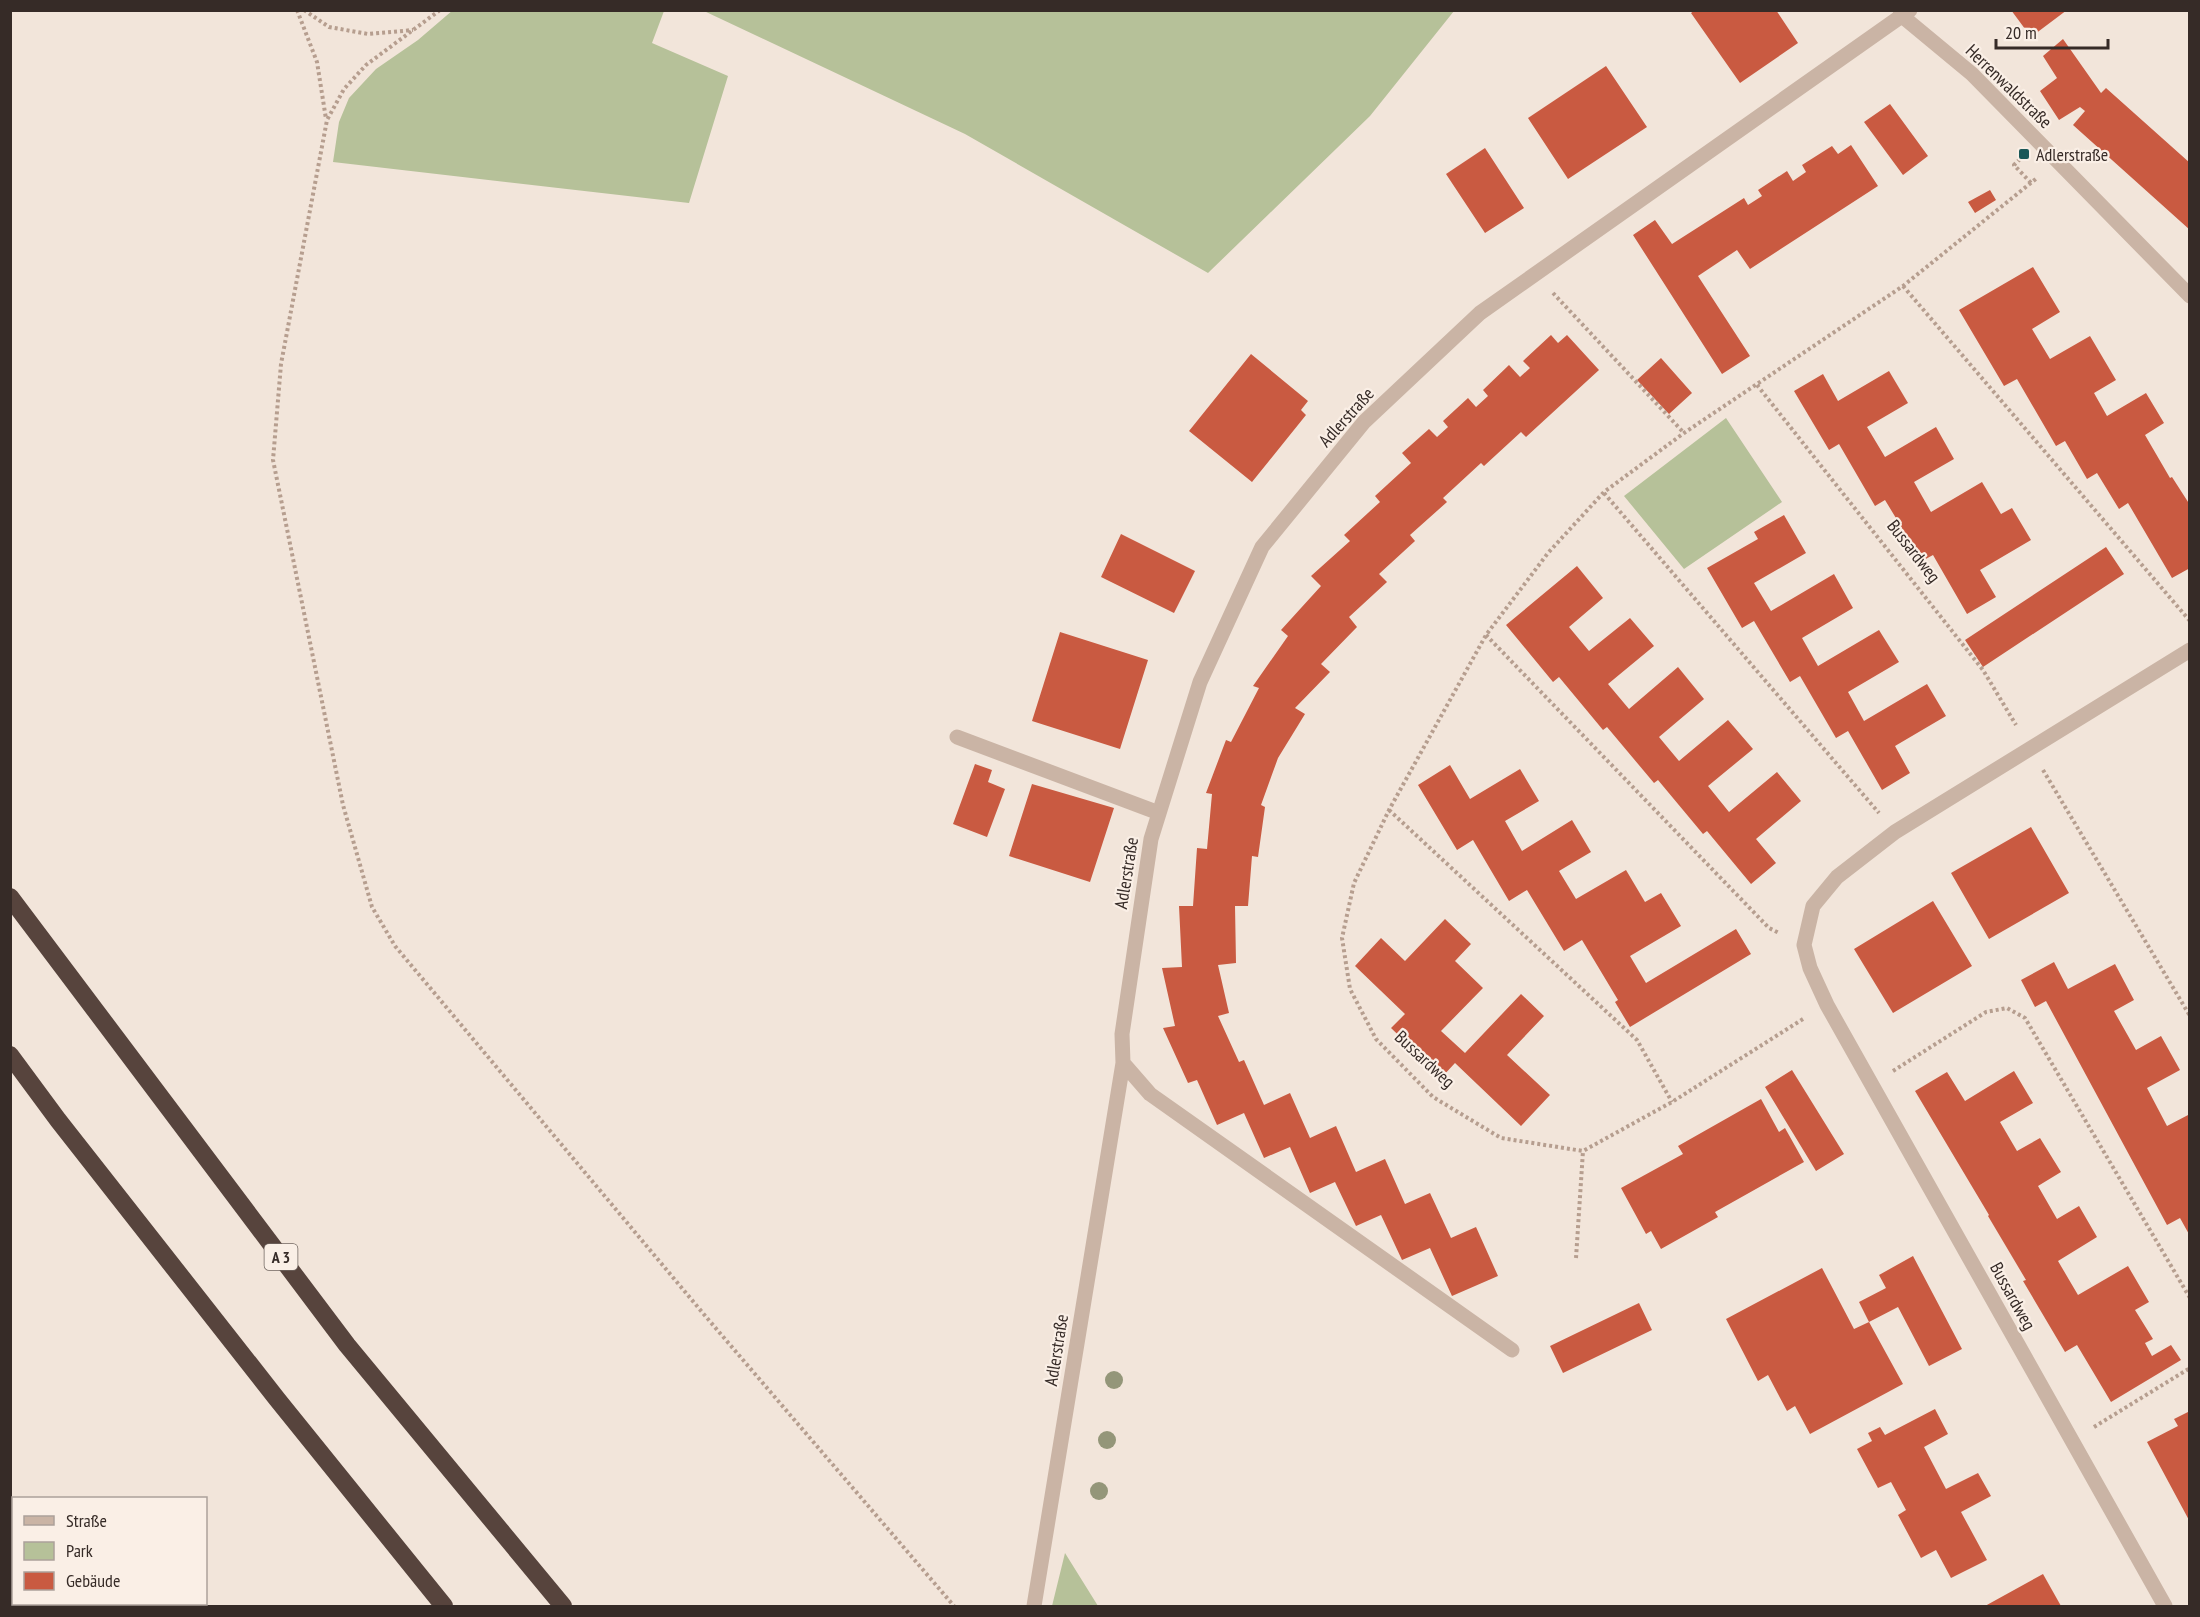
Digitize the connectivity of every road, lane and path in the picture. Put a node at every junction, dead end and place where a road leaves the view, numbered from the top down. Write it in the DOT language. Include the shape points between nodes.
graph roads {
  1 [pos="297,10"];
  2 [pos="304,10"];
  3 [pos="440,10"];
  4 [pos="1904,12"];
  5 [pos="413,30"];
  6 [pos="327,120"];
  7 [pos="2024,154"];
  8 [pos="2056,157"];
  9 [pos="2032,184"];
  10 [pos="1535,274"];
  11 [pos="1903,286"];
  12 [pos="2190,296"];
  13 [pos="1757,385"];
  14 [pos="1684,433"];
  15 [pos="1604,492"];
  16 [pos="2190,621"];
  17 [pos="1486,634"];
  18 [pos="2190,650"];
  19 [pos="957,737"];
  20 [pos="2031,749"];
  21 [pos="1389,810"];
  22 [pos="1159,813"];
  23 [pos="1895,832"];
  24 [pos="10,897"];
  25 [pos="1804,945"];
  26 [pos="1827,1005"];
  27 [pos="2190,1016"];
  28 [pos="10,1055"];
  29 [pos="1122,1064"];
  30 [pos="1873,1084"];
  31 [pos="1672,1102"];
  32 [pos="1582,1150"];
  33 [pos="1576,1258"];
  34 [pos="2190,1298"];
  35 [pos="1512,1350"];
  36 [pos="2190,1368"];
  37 [pos="2071,1441"];
  38 [pos="444,1606"];
  39 [pos="563,1606"];
  40 [pos="954,1606"];
  41 [pos="1034,1606"];
  42 [pos="2165,1606"];
  1 -- 6 [label="path" via="317,62"];
  2 -- 5 [label="path" via="329,27 348,31 368,34"];
  3 -- 5 [label="path"];
  4 -- 8 [label="street, Herrenwaldstraße"];
  4 -- 10 [label="street, Adlerstraße"];
  5 -- 6 [label="path" via="366,64 344,89"];
  6 -- 40 [label="path" via="281,364 273,460 343,805 372,907 395,946"];
  7 -- 9 [label="path" via="2014,165"];
  8 -- 9 [label="path, Bussardweg"];
  8 -- 12 [label="street, Herrenwaldstraße"];
  9 -- 11 [label="path, Bussardweg"];
  10 -- 14 [label="path"];
  10 -- 22 [label="street, Adlerstraße" via="1480,313 1364,422 1262,547 1200,682"];
  11 -- 13 [label="path, Bussardweg"];
  11 -- 16 [label="path"];
  13 -- 14 [label="path, Bussardweg"];
  13 -- 20 [label="path, Bussardweg" via="1983,670"];
  14 -- 15 [label="path, Bussardweg"];
  15 -- 17 [label="path, Bussardweg" via="1548,554"];
  15 -- 23 [label="path"];
  17 -- 21 [label="path, Bussardweg"];
  17 -- 25 [label="path" via="1769,928"];
  18 -- 20 [label="street, Bussardweg"];
  19 -- 22 [label="street"];
  20 -- 23 [label="street, Bussardweg"];
  20 -- 27 [label="path"];
  21 -- 31 [label="path" via="1638,1040"];
  21 -- 32 [label="path, Bussardweg" via="1354,883 1342,938 1350,989 1376,1039 1433,1097 1501,1138"];
  22 -- 29 [label="street, Adlerstraße" via="1151,839 1122,1034"];
  23 -- 25 [label="street, Bussardweg" via="1837,877 1813,906"];
  24 -- 39 [label="highway, A 3" via="347,1345"];
  25 -- 26 [label="street, Bussardweg"];
  26 -- 30 [label="street, Bussardweg"];
  26 -- 31 [label="path"];
  28 -- 38 [label="highway" via="276,1399"];
  29 -- 35 [label="street" via="1150,1094"];
  29 -- 41 [label="street, Adlerstraße"];
  30 -- 34 [label="path" via="1986,1012 2007,1008 2025,1018"];
  30 -- 37 [label="street, Bussardweg"];
  31 -- 32 [label="path"];
  32 -- 33 [label="path"];
  36 -- 37 [label="path"];
  37 -- 42 [label="street, Bussardweg"];
}
